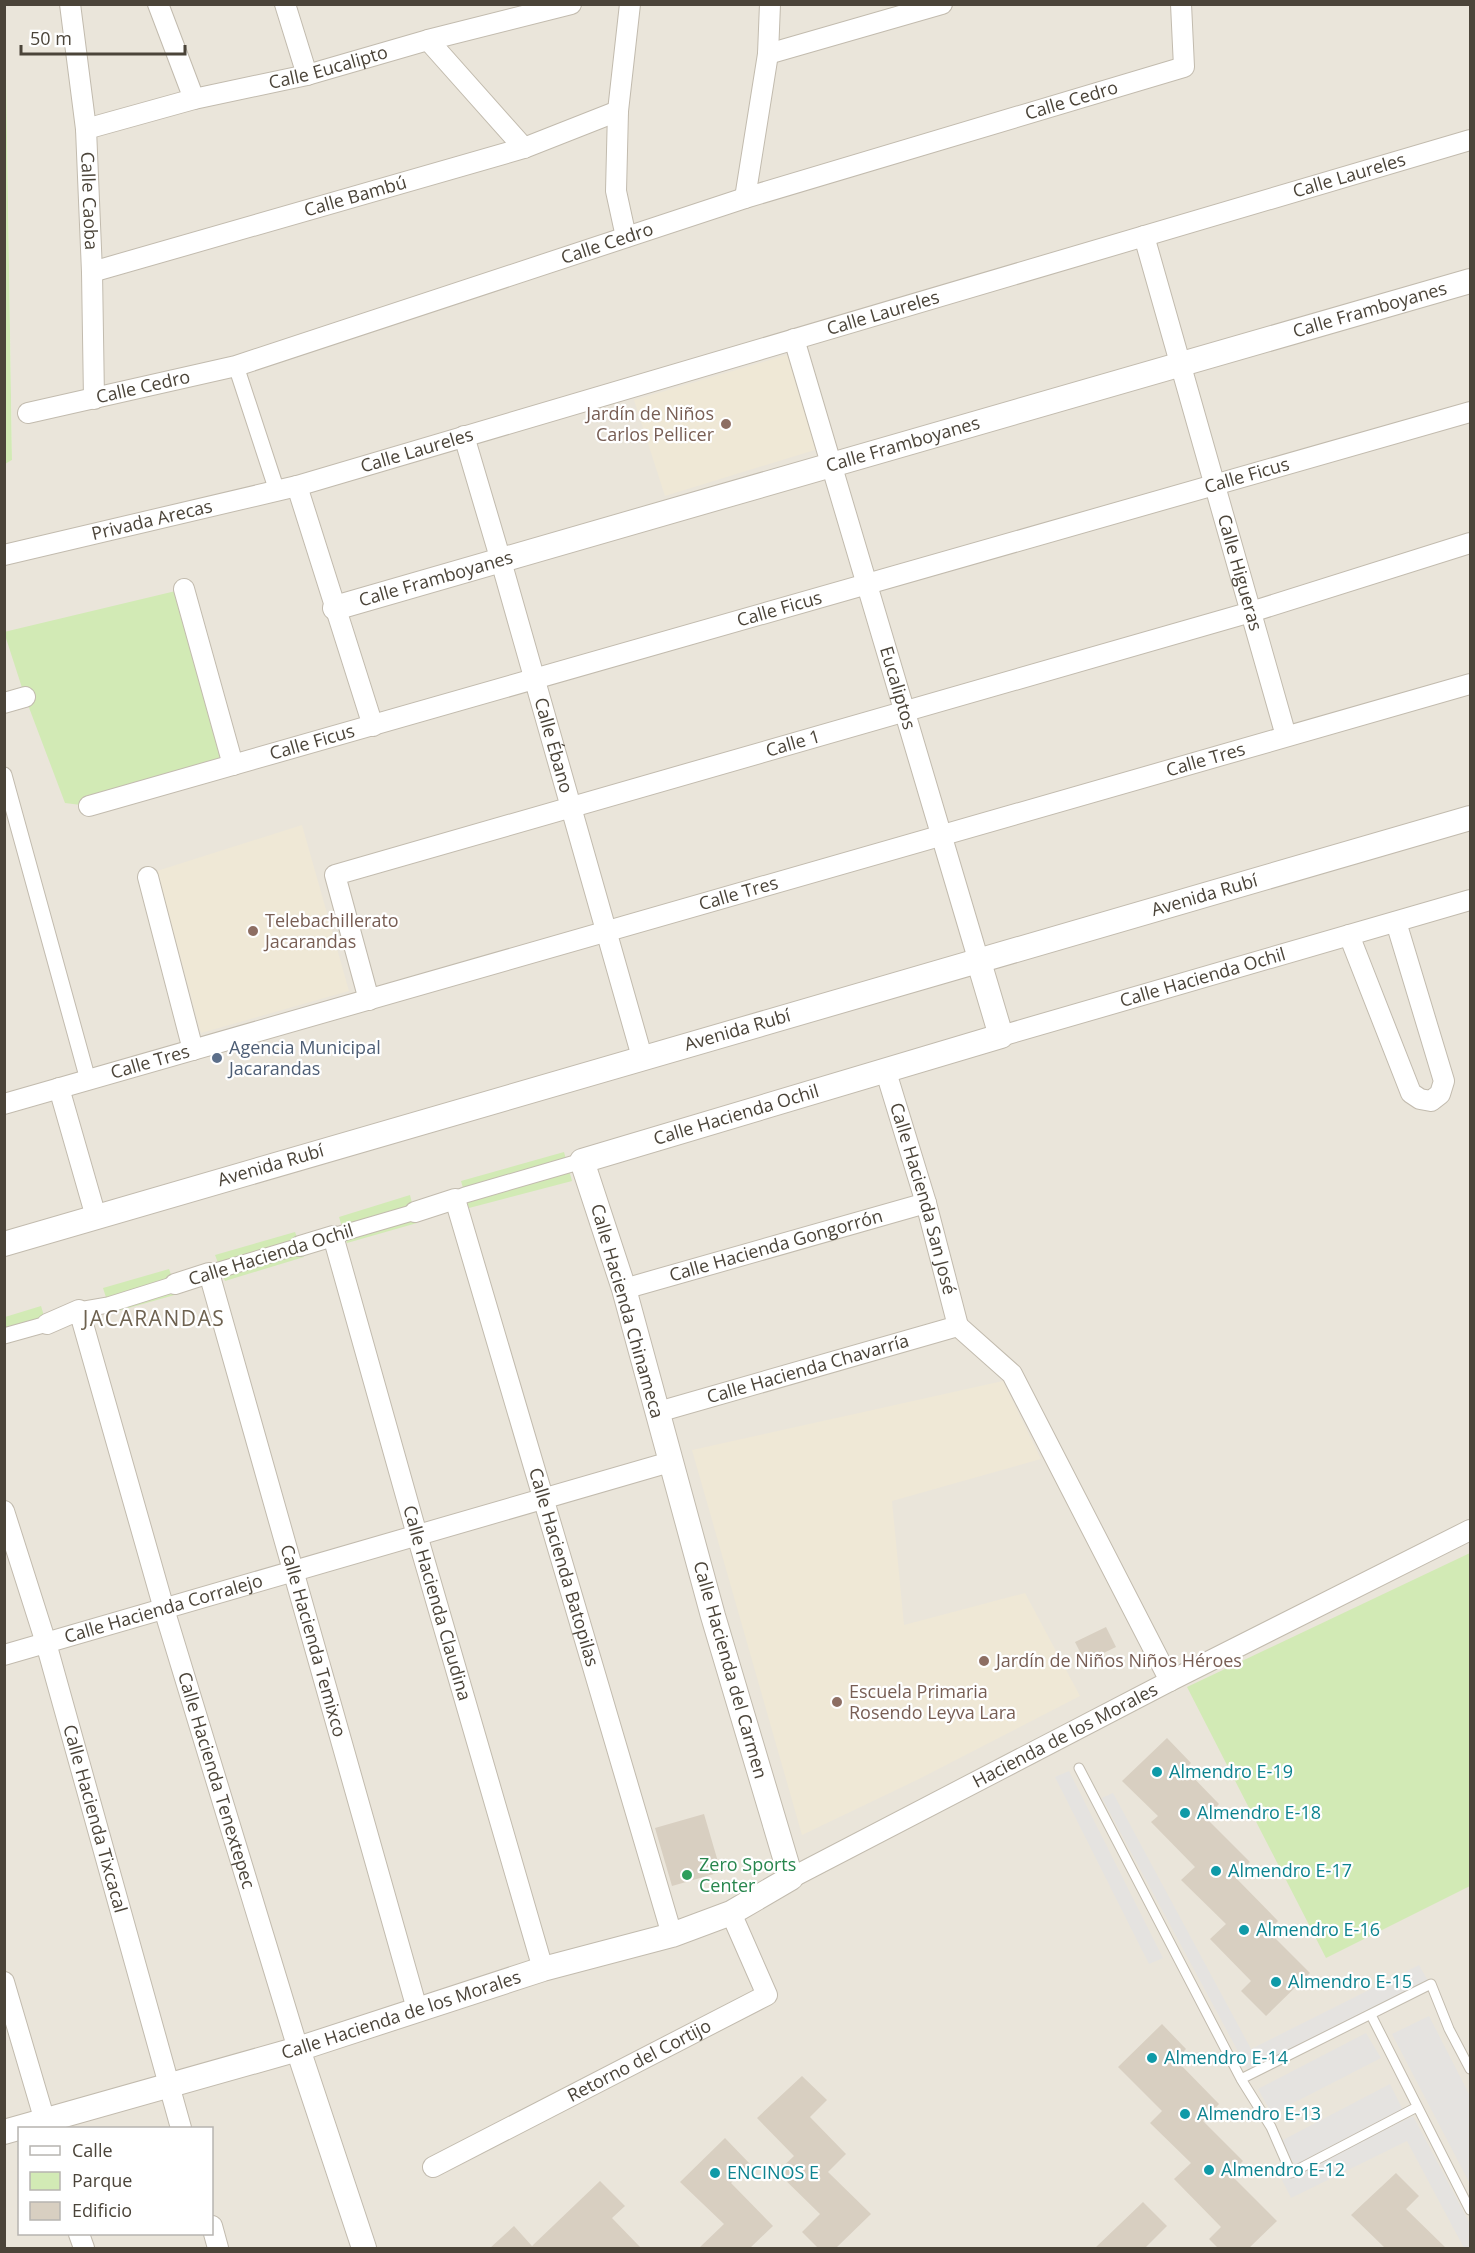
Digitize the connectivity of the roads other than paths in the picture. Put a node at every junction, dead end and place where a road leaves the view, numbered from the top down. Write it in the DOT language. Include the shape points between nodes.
graph roads {
  1 [pos="70,4"];
  2 [pos="158,4"];
  3 [pos="285,4"];
  4 [pos="571,4"];
  5 [pos="630,4"];
  6 [pos="770,4"];
  7 [pos="942,4"];
  8 [pos="1181,4"];
  9 [pos="428,40"];
  10 [pos="768,54"];
  11 [pos="307,75"];
  12 [pos="194,99"];
  13 [pos="618,111"];
  14 [pos="87,129"];
  15 [pos="1470,140"];
  16 [pos="524,148"];
  17 [pos="746,198"];
  18 [pos="1144,236"];
  19 [pos="626,237"];
  20 [pos="92,272"];
  21 [pos="1470,281"];
  22 [pos="794,339"];
  23 [pos="1181,365"];
  24 [pos="236,366"];
  25 [pos="94,399"];
  26 [pos="1470,412"];
  27 [pos="28,413"];
  28 [pos="464,436"];
  29 [pos="832,465"];
  30 [pos="1215,485"];
  31 [pos="297,486"];
  32 [pos="278,491"];
  33 [pos="1470,543"];
  34 [pos="4,555"];
  35 [pos="501,561"];
  36 [pos="867,584"];
  37 [pos="184,590"];
  38 [pos="335,608"];
  39 [pos="1251,612"];
  40 [pos="535,679"];
  41 [pos="1470,684"];
  42 [pos="25,697"];
  43 [pos="4,703"];
  44 [pos="904,711"];
  45 [pos="373,726"];
  46 [pos="1286,736"];
  47 [pos="233,765"];
  48 [pos="4,775"];
  49 [pos="89,806"];
  50 [pos="571,807"];
  51 [pos="1470,818"];
  52 [pos="942,835"];
  53 [pos="148,877"];
  54 [pos="1470,900"];
  55 [pos="1396,922"];
  56 [pos="606,932"];
  57 [pos="1348,935"];
  58 [pos="979,962"];
  59 [pos="369,1000"];
  60 [pos="1001,1036"];
  61 [pos="193,1050"];
  62 [pos="642,1057"];
  63 [pos="886,1072"];
  64 [pos="87,1080"];
  65 [pos="59,1088"];
  66 [pos="4,1104"];
  67 [pos="582,1161"];
  68 [pos="455,1199"];
  69 [pos="926,1203"];
  70 [pos="415,1212"];
  71 [pos="96,1217"];
  72 [pos="333,1236"];
  73 [pos="4,1244"];
  74 [pos="300,1246"];
  75 [pos="209,1273"];
  76 [pos="175,1284"];
  77 [pos="624,1289"];
  78 [pos="79,1310"];
  79 [pos="47,1323"];
  80 [pos="958,1326"];
  81 [pos="4,1336"];
  82 [pos="658,1412"];
  83 [pos="670,1462"];
  84 [pos="544,1498"];
  85 [pos="4,1511"];
  86 [pos="1470,1530"];
  87 [pos="417,1535"];
  88 [pos="292,1572"];
  89 [pos="164,1609"];
  90 [pos="46,1643"];
  91 [pos="4,1655"];
  92 [pos="1170,1681"];
  93 [pos="1080,1768"];
  94 [pos="790,1878"];
  95 [pos="731,1913"];
  96 [pos="672,1935"];
  97 [pos="543,1969"];
  98 [pos="4,1982"];
  99 [pos="417,2009"];
  100 [pos="1371,2015"];
  101 [pos="298,2049"];
  102 [pos="1470,2069"];
  103 [pos="1241,2079"];
  104 [pos="168,2085"];
  105 [pos="1417,2107"];
  106 [pos="46,2125"];
  107 [pos="181,2127"];
  108 [pos="433,2166"];
  109 [pos="1470,2210"];
  110 [pos="213,2230"];
  111 [pos="218,2248"];
  112 [pos="364,2248"];
  1 -- 14 [label="street, Calle Caoba"];
  2 -- 12 [label="street"];
  3 -- 11 [label="street"];
  4 -- 9 [label="street, Calle Eucalipto"];
  5 -- 13 [label="street"];
  6 -- 10 [label="street"];
  7 -- 10 [label="street"];
  8 -- 17 [label="street, Calle Cedro" via="1184,67"];
  9 -- 11 [label="street, Calle Eucalipto"];
  9 -- 16 [label="street"];
  10 -- 17 [label="street"];
  11 -- 12 [label="street, Calle Eucalipto"];
  12 -- 14 [label="street, Calle Eucalipto"];
  13 -- 16 [label="street, Calle Bambú"];
  13 -- 19 [label="street" via="616,191"];
  14 -- 20 [label="street, Calle Caoba"];
  15 -- 18 [label="street, Calle Laureles"];
  16 -- 20 [label="street, Calle Bambú"];
  17 -- 19 [label="street, Calle Cedro"];
  18 -- 22 [label="street, Calle Laureles"];
  18 -- 23 [label="street, Calle Higueras"];
  19 -- 24 [label="street, Calle Cedro"];
  20 -- 25 [label="street, Calle Caoba"];
  21 -- 23 [label="street, Calle Framboyanes"];
  22 -- 28 [label="street, Calle Laureles"];
  22 -- 29 [label="street, Eucaliptos"];
  23 -- 29 [label="street, Calle Framboyanes"];
  23 -- 30 [label="street, Calle Higueras"];
  24 -- 25 [label="street, Calle Cedro"];
  24 -- 32 [label="street"];
  25 -- 27 [label="street, Calle Cedro"];
  26 -- 30 [label="street, Calle Ficus"];
  28 -- 31 [label="street, Calle Laureles"];
  28 -- 35 [label="street, Calle Ébano"];
  29 -- 35 [label="street, Calle Framboyanes"];
  29 -- 36 [label="street, Eucaliptos"];
  30 -- 36 [label="street, Calle Ficus"];
  30 -- 39 [label="street, Calle Higueras"];
  31 -- 32 [label="street, Privada Arecas"];
  31 -- 38 [label="street"];
  32 -- 34 [label="street, Privada Arecas"];
  33 -- 39 [label="street, Calle 1"];
  35 -- 38 [label="street, Calle Framboyanes"];
  35 -- 40 [label="street, Calle Ébano"];
  36 -- 40 [label="street, Calle Ficus"];
  36 -- 44 [label="street, Eucaliptos"];
  37 -- 47 [label="street"];
  38 -- 45 [label="street"];
  39 -- 44 [label="street, Calle 1"];
  39 -- 46 [label="street, Calle Higueras"];
  40 -- 45 [label="street, Calle Ficus"];
  40 -- 50 [label="street, Calle Ébano"];
  41 -- 46 [label="street, Calle Tres"];
  42 -- 43 [label="street"];
  44 -- 50 [label="street, Calle 1"];
  44 -- 52 [label="street, Eucaliptos"];
  45 -- 47 [label="street, Calle Ficus"];
  46 -- 52 [label="street, Calle Tres"];
  47 -- 49 [label="street, Calle Ficus"];
  48 -- 64 [label="street"];
  50 -- 56 [label="street, Calle Ébano"];
  50 -- 59 [label="street, Calle 1" via="335,875"];
  51 -- 58 [label="street, Avenida Rubí"];
  52 -- 56 [label="street, Calle Tres"];
  52 -- 58 [label="street, Eucaliptos"];
  53 -- 61 [label="street"];
  54 -- 55 [label="street, Calle Hacienda Ochil"];
  55 -- 57 [label="street, Calle Hacienda Ochil"];
  55 -- 57 [label="street" via="1444,1081 1440,1094 1431,1101 1420,1100 1411,1093"];
  56 -- 59 [label="street, Calle Tres"];
  56 -- 62 [label="street, Calle Ébano"];
  57 -- 60 [label="street, Calle Hacienda Ochil"];
  58 -- 60 [label="street, Eucaliptos"];
  58 -- 62 [label="street, Avenida Rubí"];
  59 -- 61 [label="street, Calle Tres"];
  60 -- 63 [label="street, Calle Hacienda Ochil"];
  61 -- 64 [label="street, Calle Tres"];
  62 -- 71 [label="street, Avenida Rubí"];
  63 -- 67 [label="street, Calle Hacienda Ochil"];
  63 -- 69 [label="street, Calle Hacienda San José"];
  64 -- 65 [label="street, Calle Tres"];
  65 -- 66 [label="street, Calle Tres"];
  65 -- 71 [label="street"];
  67 -- 68 [label="street, Calle Hacienda Ochil"];
  67 -- 77 [label="street, Calle Hacienda Chinameca"];
  68 -- 70 [label="street, Calle Hacienda Ochil"];
  68 -- 84 [label="street, Calle Hacienda Batopilas"];
  69 -- 77 [label="street, Calle Hacienda Gongorrón"];
  69 -- 80 [label="street, Calle Hacienda San José"];
  70 -- 72 [label="street, Calle Hacienda Ochil"];
  71 -- 73 [label="street, Avenida Rubí"];
  72 -- 74 [label="street, Calle Hacienda Ochil"];
  72 -- 87 [label="street, Calle Hacienda Claudina"];
  74 -- 75 [label="street, Calle Hacienda Ochil"];
  75 -- 76 [label="street, Calle Hacienda Ochil"];
  75 -- 88 [label="street, Calle Hacienda Temixco"];
  76 -- 78 [label="street, Calle Hacienda Ochil"];
  77 -- 82 [label="street, Calle Hacienda Chinameca"];
  78 -- 79 [label="street, Calle Hacienda Ochil"];
  78 -- 89 [label="street, Calle Hacienda Tenextepec"];
  79 -- 81 [label="street, Calle Hacienda Ochil"];
  80 -- 82 [label="street, Calle Hacienda Chavarría"];
  80 -- 92 [label="street" via="1012,1374"];
  82 -- 83 [label="street, Calle Hacienda Chinameca"];
  83 -- 84 [label="street, Calle Hacienda Corralejo"];
  83 -- 94 [label="street, Calle Hacienda del Carmen"];
  84 -- 87 [label="street, Calle Hacienda Corralejo"];
  84 -- 96 [label="street, Calle Hacienda Batopilas"];
  85 -- 90 [label="street, Calle Hacienda Tixcacal"];
  86 -- 92 [label="street, Hacienda de los Morales"];
  87 -- 88 [label="street, Calle Hacienda Corralejo"];
  87 -- 97 [label="street, Calle Hacienda Claudina"];
  88 -- 89 [label="street, Calle Hacienda Corralejo"];
  88 -- 99 [label="street, Calle Hacienda Temixco"];
  89 -- 90 [label="street, Calle Hacienda Corralejo"];
  89 -- 101 [label="street, Calle Hacienda Tenextepec"];
  90 -- 91 [label="street, Calle Hacienda Corralejo"];
  90 -- 104 [label="street, Calle Hacienda Tixcacal"];
  92 -- 94 [label="street, Hacienda de los Morales"];
  93 -- 103 [label="lane"];
  94 -- 95 [label="street, Calle Hacienda de los Morales"];
  95 -- 96 [label="street, Calle Hacienda de los Morales"];
  95 -- 108 [label="street, Retorno del Cortijo" via="767,1995"];
  96 -- 97 [label="street, Calle Hacienda de los Morales"];
  97 -- 99 [label="street, Calle Hacienda de los Morales"];
  98 -- 106 [label="street"];
  99 -- 101 [label="street, Calle Hacienda de los Morales"];
  100 -- 102 [label="lane" via="1431,1984"];
  100 -- 103 [label="lane"];
  100 -- 105 [label="lane"];
  101 -- 104 [label="street, Calle Hacienda de los Morales"];
  101 -- 112 [label="street, Calle Hacienda Tenextepec"];
  103 -- 105 [label="lane" via="1271,2127 1291,2173"];
  104 -- 106 [label="street, Calle Hacienda de los Morales"];
  104 -- 107 [label="street, Calle Hacienda Tixcacal"];
  105 -- 109 [label="lane"];
  110 -- 111 [label="street"];
}
